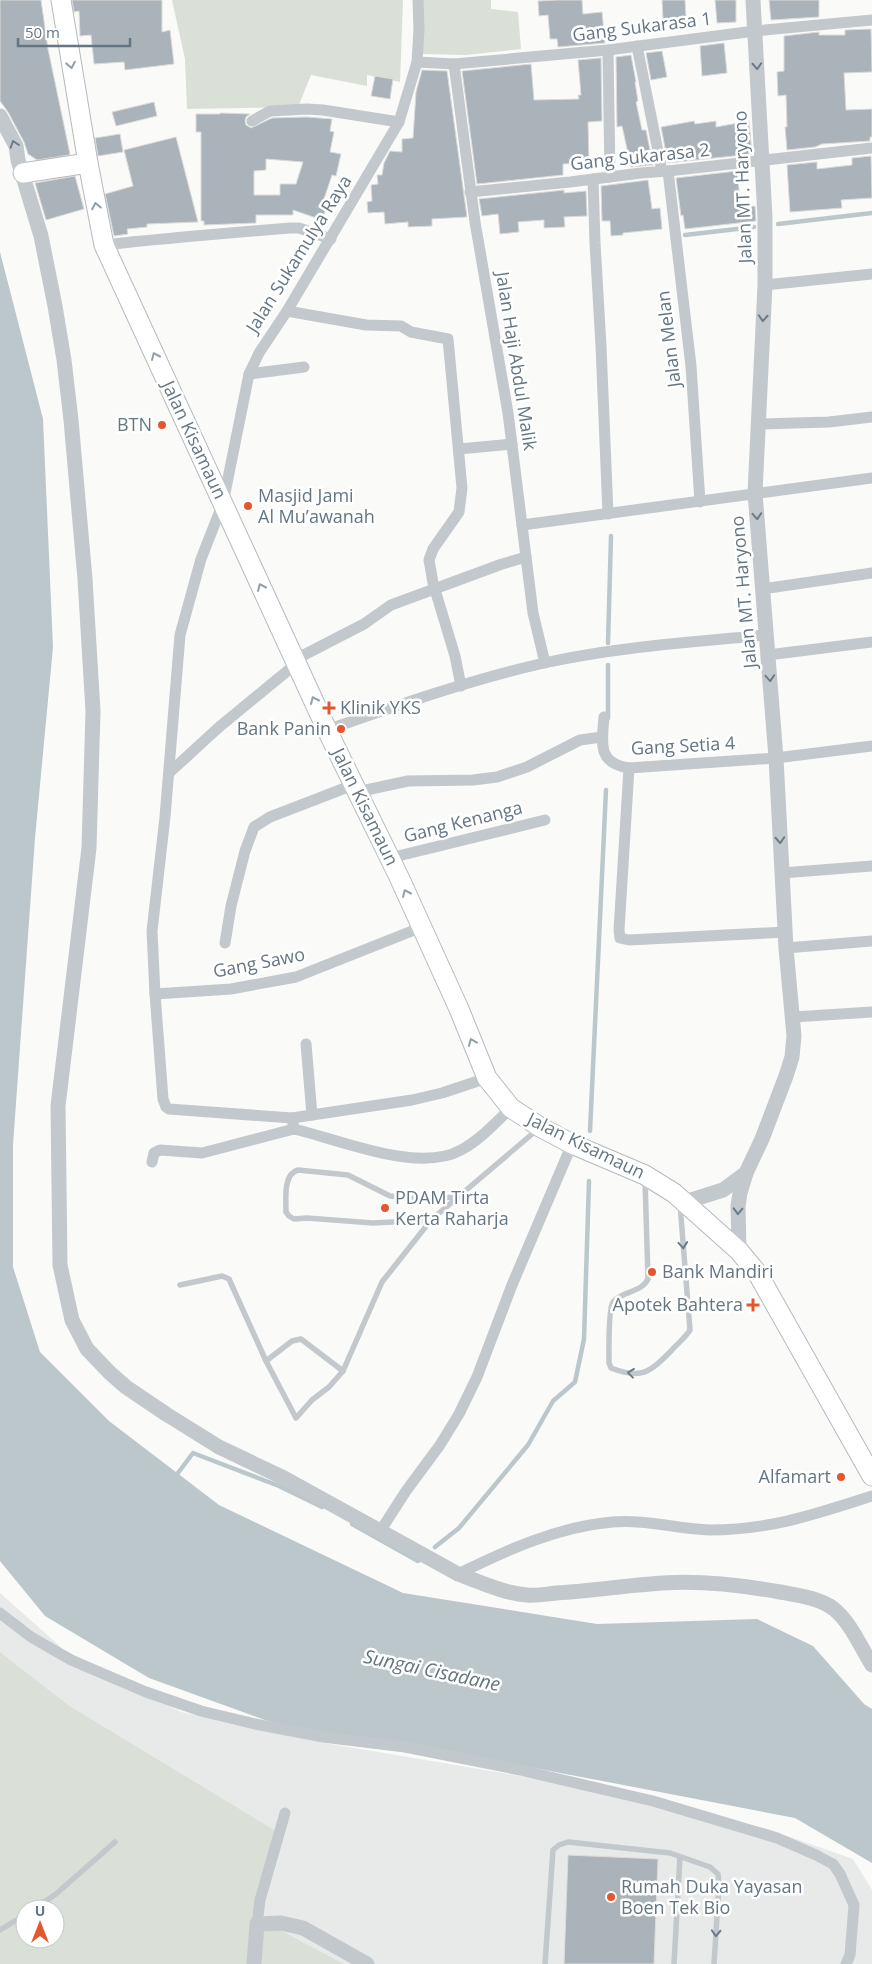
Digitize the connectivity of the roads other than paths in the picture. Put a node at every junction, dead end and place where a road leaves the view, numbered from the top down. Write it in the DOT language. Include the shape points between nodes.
graph roads {
  1 [pos="61,0"];
  2 [pos="418,0"];
  3 [pos="753,0"];
  4 [pos="872,20"];
  5 [pos="755,32"];
  6 [pos="637,46"];
  7 [pos="608,50"];
  8 [pos="417,62"];
  9 [pos="454,64"];
  10 [pos="0,116"];
  11 [pos="252,121"];
  12 [pos="399,122"];
  13 [pos="872,148"];
  14 [pos="762,161"];
  15 [pos="88,163"];
  16 [pos="665,172"];
  17 [pos="23,174"];
  18 [pos="610,177"];
  19 [pos="593,179"];
  20 [pos="470,192"];
  21 [pos="331,238"];
  22 [pos="104,245"];
  23 [pos="872,274"];
  24 [pos="765,285"];
  25 [pos="287,311"];
  26 [pos="304,367"];
  27 [pos="249,374"];
  28 [pos="872,416"];
  29 [pos="758,424"];
  30 [pos="512,444"];
  31 [pos="459,449"];
  32 [pos="872,478"];
  33 [pos="755,493"];
  34 [pos="223,502"];
  35 [pos="700,502"];
  36 [pos="608,514"];
  37 [pos="522,525"];
  38 [pos="526,557"];
  39 [pos="872,573"];
  40 [pos="435,589"];
  41 [pos="762,589"];
  42 [pos="766,635"];
  43 [pos="872,642"];
  44 [pos="768,656"];
  45 [pos="296,661"];
  46 [pos="545,663"];
  47 [pos="461,686"];
  48 [pos="604,717"];
  49 [pos="327,730"];
  50 [pos="602,737"];
  51 [pos="872,746"];
  52 [pos="776,758"];
  53 [pos="629,768"];
  54 [pos="169,773"];
  55 [pos="355,788"];
  56 [pos="545,820"];
  57 [pos="390,858"];
  58 [pos="872,866"];
  59 [pos="782,873"];
  60 [pos="422,927"];
  61 [pos="786,932"];
  62 [pos="872,941"];
  63 [pos="225,943"];
  64 [pos="786,948"];
  65 [pos="155,994"];
  66 [pos="872,1012"];
  67 [pos="793,1017"];
  68 [pos="306,1044"];
  69 [pos="487,1078"];
  70 [pos="511,1108"];
  71 [pos="312,1115"];
  72 [pos="293,1124"];
  73 [pos="540,1127"];
  74 [pos="572,1144"];
  75 [pos="152,1162"];
  76 [pos="746,1173"];
  77 [pos="645,1176"];
  78 [pos="458,1197"];
  79 [pos="682,1199"];
  80 [pos="431,1220"];
  81 [pos="739,1251"];
  82 [pos="180,1285"];
  83 [pos="266,1361"];
  84 [pos="342,1371"];
  85 [pos="866,1452"];
  86 [pos="872,1476"];
  87 [pos="872,1496"];
  88 [pos="381,1530"];
  89 [pos="458,1574"];
  90 [pos="0,1613"];
  91 [pos="872,1665"];
  92 [pos="285,1813"];
  93 [pos="115,1842"];
  94 [pos="680,1857"];
  95 [pos="49,1899"];
  96 [pos="15,1921"];
  97 [pos="257,1924"];
  98 [pos="0,1930"];
  99 [pos="254,1964"];
  100 [pos="367,1964"];
  101 [pos="545,1964"];
  102 [pos="674,1964"];
  103 [pos="714,1964"];
  104 [pos="846,1964"];
  1 -- 15 [label="main road, Jalan Kisamaun, one-way"];
  2 -- 8 [label="street, Jalan Sukamulya Raya"];
  3 -- 5 [label="street, Jalan MT. Haryono"];
  4 -- 5 [label="street, Gang Sukarasa 1"];
  5 -- 6 [label="street, Gang Sukarasa 1"];
  5 -- 14 [label="street, Jalan MT. Haryono, one-way"];
  6 -- 7 [label="street, Gang Sukarasa 1"];
  6 -- 16 [label="street, Jalan Melan"];
  7 -- 9 [label="street, Gang Sukarasa 1"];
  7 -- 18 [label="street"];
  8 -- 9 [label="street, Gang Sukarasa 1"];
  8 -- 12 [label="street, Jalan Sukamulya Raya"];
  9 -- 20 [label="street, Jalan Haji Abdul Malik"];
  17 -- 10 [label="street, one-way" via="16,146"];
  11 -- 12 [label="street" via="270,111 307,109"];
  12 -- 21 [label="street, Jalan Sukamulya Raya"];
  13 -- 14 [label="street, Gang Sukarasa 2"];
  14 -- 16 [label="street, Gang Sukarasa 2"];
  14 -- 24 [label="street, Jalan MT. Haryono"];
  15 -- 17 [label="main road"];
  22 -- 15 [label="main road, Jalan Kisamaun, one-way"];
  16 -- 18 [label="street, Gang Sukarasa 2"];
  16 -- 35 [label="street, Jalan Melan" via="691,366"];
  17 -- 88 [label="street" via="41,236 64,360 85,579 93,711 89,848 58,1106 60,1265 72,1320 87,1349 126,1387 219,1447"];
  18 -- 19 [label="street, Gang Sukarasa 2"];
  19 -- 20 [label="street, Gang Sukarasa 2"];
  19 -- 36 [label="street"];
  20 -- 30 [label="street, Jalan Haji Abdul Malik"];
  21 -- 22 [label="street" via="290,228"];
  21 -- 25 [label="street, Jalan Sukamulya Raya"];
  34 -- 22 [label="main road, Jalan Kisamaun, one-way"];
  23 -- 24 [label="street"];
  24 -- 29 [label="street, Jalan MT. Haryono, one-way"];
  25 -- 27 [label="street, Jalan Sukamulya Raya" via="258,353"];
  25 -- 31 [label="street" via="366,325 401,326 411,332 448,339"];
  26 -- 27 [label="street"];
  27 -- 34 [label="street, Jalan Sukamulya Raya"];
  28 -- 29 [label="street" via="829,422"];
  29 -- 33 [label="street, Jalan MT. Haryono"];
  30 -- 31 [label="street"];
  30 -- 37 [label="street, Jalan Haji Abdul Malik"];
  31 -- 40 [label="street" via="462,488 459,512 432,549 429,560"];
  32 -- 33 [label="street"];
  33 -- 35 [label="street"];
  33 -- 41 [label="street, Jalan MT. Haryono, one-way"];
  45 -- 34 [label="main road, Jalan Kisamaun, one-way"];
  34 -- 54 [label="street, Jalan Sukamulya Raya" via="201,559 180,635"];
  35 -- 36 [label="street"];
  36 -- 37 [label="street"];
  37 -- 38 [label="street, Jalan Haji Abdul Malik"];
  38 -- 40 [label="street"];
  38 -- 46 [label="street, Jalan Haji Abdul Malik" via="533,613"];
  39 -- 41 [label="street"];
  40 -- 45 [label="street" via="391,604 364,624"];
  40 -- 47 [label="street"];
  41 -- 42 [label="street, Jalan MT. Haryono"];
  42 -- 44 [label="street, Jalan MT. Haryono"];
  42 -- 46 [label="street" via="619,651"];
  43 -- 44 [label="street"];
  44 -- 52 [label="street, Jalan MT. Haryono, one-way"];
  49 -- 45 [label="main road, Jalan Kisamaun, one-way"];
  45 -- 54 [label="street"];
  46 -- 47 [label="street"];
  47 -- 49 [label="street"];
  48 -- 50 [label="street, Gang Setia 4"];
  49 -- 55 [label="main road, Jalan Kisamaun"];
  50 -- 53 [label="street, Gang Setia 4" via="606,757 612,763"];
  50 -- 55 [label="street" via="580,740 527,767 497,777 408,781"];
  51 -- 52 [label="street, Gang Setia 4"];
  52 -- 53 [label="street, Gang Setia 4"];
  52 -- 59 [label="street, Jalan MT. Haryono, one-way"];
  53 -- 61 [label="street" via="620,938"];
  54 -- 65 [label="street, Jalan Sukamulya Raya" via="152,931"];
  55 -- 57 [label="main road, Jalan Kisamaun"];
  55 -- 63 [label="street" via="270,817 254,827 231,906"];
  56 -- 57 [label="street, Gang Kenanga"];
  60 -- 57 [label="main road, Jalan Kisamaun, one-way"];
  58 -- 59 [label="street"];
  59 -- 61 [label="street, Jalan MT. Haryono"];
  60 -- 65 [label="street, Gang Sawo" via="296,976 231,989"];
  69 -- 60 [label="main road, Jalan Kisamaun, one-way"];
  61 -- 64 [label="street, Jalan MT. Haryono"];
  62 -- 64 [label="street"];
  64 -- 67 [label="street, Jalan MT. Haryono"];
  65 -- 72 [label="street, Jalan Sukamulya Raya" via="166,1107"];
  66 -- 67 [label="street"];
  67 -- 76 [label="street, Jalan MT. Haryono" via="792,1057"];
  68 -- 71 [label="street"];
  69 -- 70 [label="main road, Jalan Kisamaun"];
  69 -- 71 [label="street" via="412,1100"];
  70 -- 72 [label="street" via="478,1140 455,1153 439,1156 405,1157 350,1146"];
  70 -- 73 [label="main road, Jalan Kisamaun"];
  71 -- 72 [label="street"];
  72 -- 75 [label="street" via="202,1153 160,1150 154,1153"];
  73 -- 74 [label="main road, Jalan Kisamaun"];
  73 -- 78 [label="lane"];
  74 -- 77 [label="main road, Jalan Kisamaun"];
  74 -- 88 [label="street" via="459,1414"];
  76 -- 79 [label="street, Jalan MT. Haryono" via="722,1190"];
  76 -- 81 [label="street, Jalan MT. Haryono, one-way" via="738,1206"];
  77 -- 79 [label="main road, Jalan Kisamaun"];
  79 -- 77 [label="lane, one-way" via="690,1330 652,1369 640,1374 611,1368 610,1310 614,1300 642,1287 648,1279"];
  78 -- 80 [label="lane"];
  78 -- 80 [label="lane" via="390,1196 348,1175 298,1170 289,1177 286,1212 294,1219 373,1223"];
  79 -- 81 [label="main road, Jalan Kisamaun"];
  80 -- 84 [label="lane" via="382,1282"];
  81 -- 85 [label="main road, Jalan Kisamaun" via="758,1274"];
  82 -- 83 [label="lane" via="222,1276 229,1279"];
  83 -- 84 [label="lane" via="292,1341 301,1339"];
  83 -- 84 [label="lane" via="296,1418"];
  85 -- 86 [label="main road, Jalan Kisamaun"];
  87 -- 89 [label="street" via="829,1511 764,1527 708,1530 635,1521 556,1532"];
  88 -- 89 [label="street"];
  89 -- 91 [label="street" via="528,1595 691,1582 755,1587 798,1595 832,1607 841,1615"];
  90 -- 104 [label="street" via="31,1637 71,1660 201,1711 323,1737 405,1747 520,1770 653,1802 777,1838 833,1864 840,1874 854,1905 850,1955"];
  92 -- 97 [label="street" via="260,1900"];
  93 -- 95 [label="lane"];
  94 -- 101 [label="lane" via="670,1853 568,1842 552,1850"];
  94 -- 102 [label="lane"];
  94 -- 103 [label="lane, one-way" via="710,1866 718,1874"];
  96 -- 98 [label="lane"];
  97 -- 99 [label="street"];
  97 -- 100 [label="street" via="281,1923 303,1928"];
}
